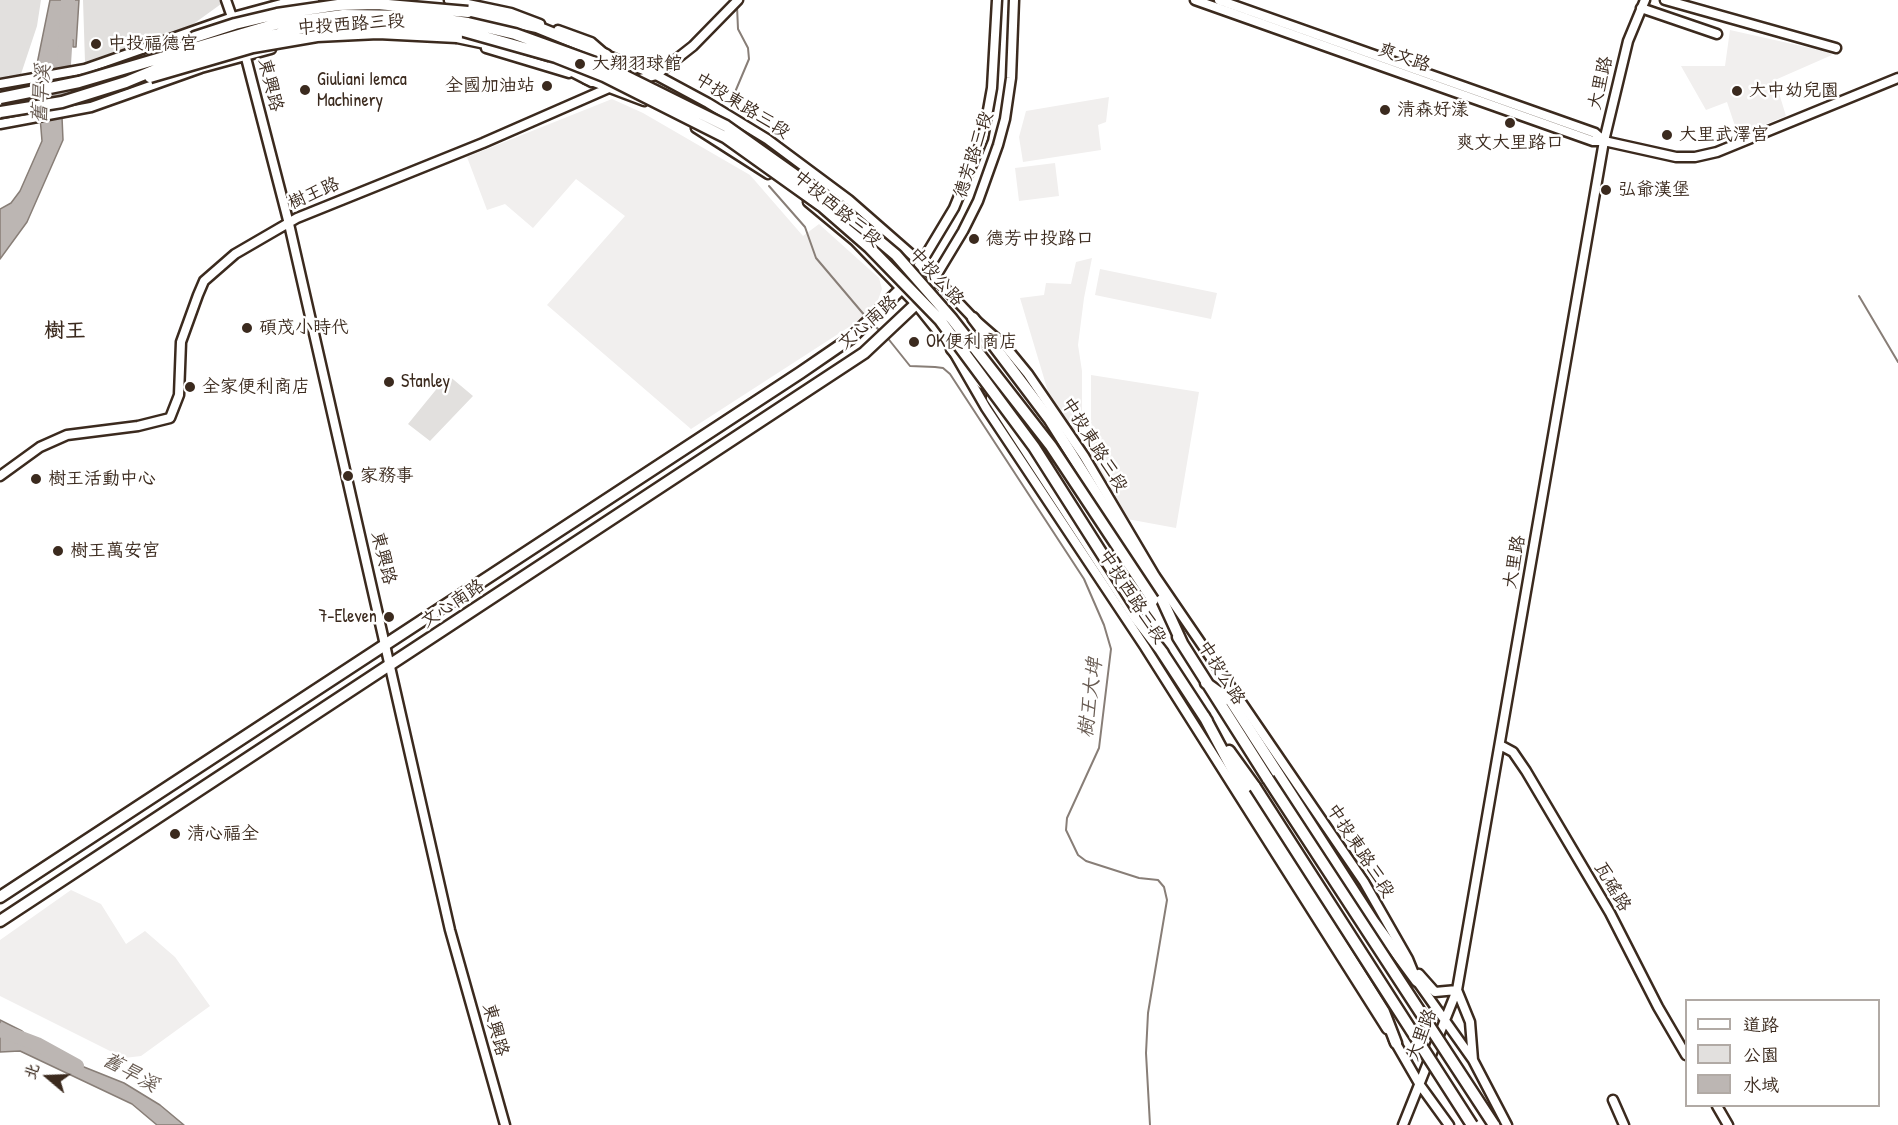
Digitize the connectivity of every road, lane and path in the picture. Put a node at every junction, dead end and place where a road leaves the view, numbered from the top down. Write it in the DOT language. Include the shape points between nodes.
graph roads {
  1 [pos="226,0"];
  2 [pos="314,0"];
  3 [pos="449,0"];
  4 [pos="997,0"];
  5 [pos="1195,0"];
  6 [pos="1219,0"];
  7 [pos="1665,0"];
  8 [pos="1015,2"];
  9 [pos="735,3"];
  10 [pos="1643,4"];
  11 [pos="233,17"];
  12 [pos="1717,34"];
  13 [pos="1836,48"];
  14 [pos="177,52"];
  15 [pos="245,54"];
  16 [pos="606,55"];
  17 [pos="656,75"];
  18 [pos="1898,78"];
  19 [pos="592,81"];
  20 [pos="126,82"];
  21 [pos="0,84"];
  22 [pos="609,88"];
  23 [pos="0,98"];
  24 [pos="0,112"];
  25 [pos="731,116"];
  26 [pos="3,124"];
  27 [pos="715,139"];
  28 [pos="1604,141"];
  29 [pos="288,224"];
  30 [pos="921,263"];
  31 [pos="936,277"];
  32 [pos="901,289"];
  33 [pos="916,304"];
  34 [pos="973,318"];
  35 [pos="952,349"];
  36 [pos="0,476"];
  37 [pos="1182,643"];
  38 [pos="387,645"];
  39 [pos="1163,653"];
  40 [pos="391,665"];
  41 [pos="1206,683"];
  42 [pos="1204,716"];
  43 [pos="1500,745"];
  44 [pos="0,897"];
  45 [pos="0,921"];
  46 [pos="1408,959"];
  47 [pos="1417,981"];
  48 [pos="1457,990"];
  49 [pos="1445,1020"];
  50 [pos="1396,1043"];
  51 [pos="1685,1053"];
  52 [pos="1473,1060"];
  53 [pos="1420,1085"];
  54 [pos="1613,1100"];
  55 [pos="1718,1107"];
  56 [pos="505,1125"];
  57 [pos="1403,1125"];
  58 [pos="1449,1125"];
  59 [pos="1472,1125"];
  60 [pos="1494,1125"];
  61 [pos="1507,1125"];
  62 [pos="1624,1125"];
  63 [pos="1728,1125"];
  1 -- 11 [label="street, 東興路"];
  2 -- 11 [label="street" via="280,4"];
  3 -- 16 [label="street, 中投東路三段" via="511,13 591,42"];
  4 -- 30 [label="street, 德芳路三段" via="992,88 982,138 954,208"];
  5 -- 28 [label="street, 爽文路" via="1593,141"];
  6 -- 28 [label="street, 爽文路" via="1595,133"];
  7 -- 13 [label="street"];
  8 -- 31 [label="street, 德芳路三段" via="1011,78 998,145 978,201"];
  9 -- 17 [label="street, 樹王路" via="693,46"];
  10 -- 12 [label="street"];
  10 -- 28 [label="street, 大里路" via="1628,41"];
  11 -- 15 [label="street, 東興路"];
  11 -- 21 [label="street" via="97,66"];
  14 -- 16 [label="main road, bridge" via="195,37 235,24 338,5 377,4 468,12 537,27"];
  14 -- 23 [label="main road, 中投公路, bridge" via="79,82"];
  14 -- 37 [label="main road, 中投公路, bridge" via="276,24 319,17 389,15 448,20 515,33 551,45 609,68 726,126 833,202 896,255 952,319 1051,446"];
  15 -- 19 [label="street, 中投西路三段" via="314,40 399,35 479,45"];
  15 -- 26 [label="street, 中投西路三段" via="91,107"];
  15 -- 29 [label="street, 東興路"];
  16 -- 17 [label="street, 中投東路三段"];
  17 -- 22 [label="street, 樹王路"];
  17 -- 25 [label="street, 中投東路三段"];
  18 -- 28 [label="street, 爽文路" via="1705,156 1676,157"];
  19 -- 20 [label="main road, bridge" via="554,61 457,37 378,33 317,36 253,47"];
  19 -- 22 [label="street, 中投西路三段"];
  20 -- 24 [label="main road, 中投公路, bridge" via="62,102"];
  20 -- 39 [label="main road, 中投公路, bridge" via="191,55 315,25 414,25 460,30 556,57 604,76 715,132 824,207 940,320 1034,447"];
  22 -- 27 [label="street, 中投西路三段" via="647,102"];
  22 -- 29 [label="street, 樹王路"];
  25 -- 27 [label="street" via="736,126 732,137 724,141"];
  25 -- 30 [label="street, 中投東路三段" via="849,200"];
  27 -- 32 [label="street, 中投西路三段" via="810,204 855,241"];
  28 -- 43 [label="street, 大里路"];
  29 -- 36 [label="street, 樹王路" via="235,254 204,281 181,342 179,395 170,418 67,435 40,447"];
  29 -- 38 [label="street, 東興路"];
  30 -- 31 [label="street, 中投東路三段"];
  30 -- 32 [label="street, 德芳路三段"];
  31 -- 33 [label="street, 德芳路三段"];
  31 -- 34 [label="street, 中投東路三段"];
  32 -- 33 [label="street, 中投西路三段"];
  32 -- 38 [label="main road, 文心南路" via="851,338"];
  33 -- 35 [label="street, 中投西路三段"];
  33 -- 40 [label="main road, 文心南路" via="864,353"];
  34 -- 37 [label="main road" via="1050,420 1160,595"];
  34 -- 46 [label="street, 中投東路三段" via="1005,346 1028,374 1084,456 1155,576 1364,882"];
  35 -- 39 [label="main road" via="983,384"];
  35 -- 50 [label="street, 中投西路三段" via="986,408 1145,647"];
  37 -- 41 [label="main road, 中投公路"];
  38 -- 40 [label="street, 東興路"];
  38 -- 44 [label="main road, 文心南路"];
  39 -- 42 [label="main road, 中投公路"];
  40 -- 45 [label="main road, 文心南路"];
  40 -- 56 [label="street, 東興路" via="450,930"];
  41 -- 47 [label="main road" via="1231,701 1373,921"];
  41 -- 60 [label="main road, 中投公路, bridge"];
  42 -- 50 [label="main road" via="1235,774 1384,1012"];
  42 -- 59 [label="main road, 中投公路, bridge" via="1255,787"];
  43 -- 48 [label="street, 大里路"];
  43 -- 51 [label="street, 瓦磘路" via="1513,752 1526,771 1610,913"];
  46 -- 47 [label="street, 中投東路三段"];
  46 -- 48 [label="street" via="1435,992"];
  47 -- 49 [label="street, 中投東路三段"];
  48 -- 49 [label="street, 大里路"];
  48 -- 52 [label="street" via="1470,1022"];
  49 -- 52 [label="street, 中投東路三段"];
  49 -- 53 [label="street, 大里路"];
  50 -- 53 [label="street, 中投西路三段"];
  52 -- 61 [label="street, 中投東路三段"];
  53 -- 57 [label="street, 大里路"];
  53 -- 58 [label="street, 中投西路三段"];
  54 -- 62 [label="street"];
  55 -- 63 [label="street"];
}
